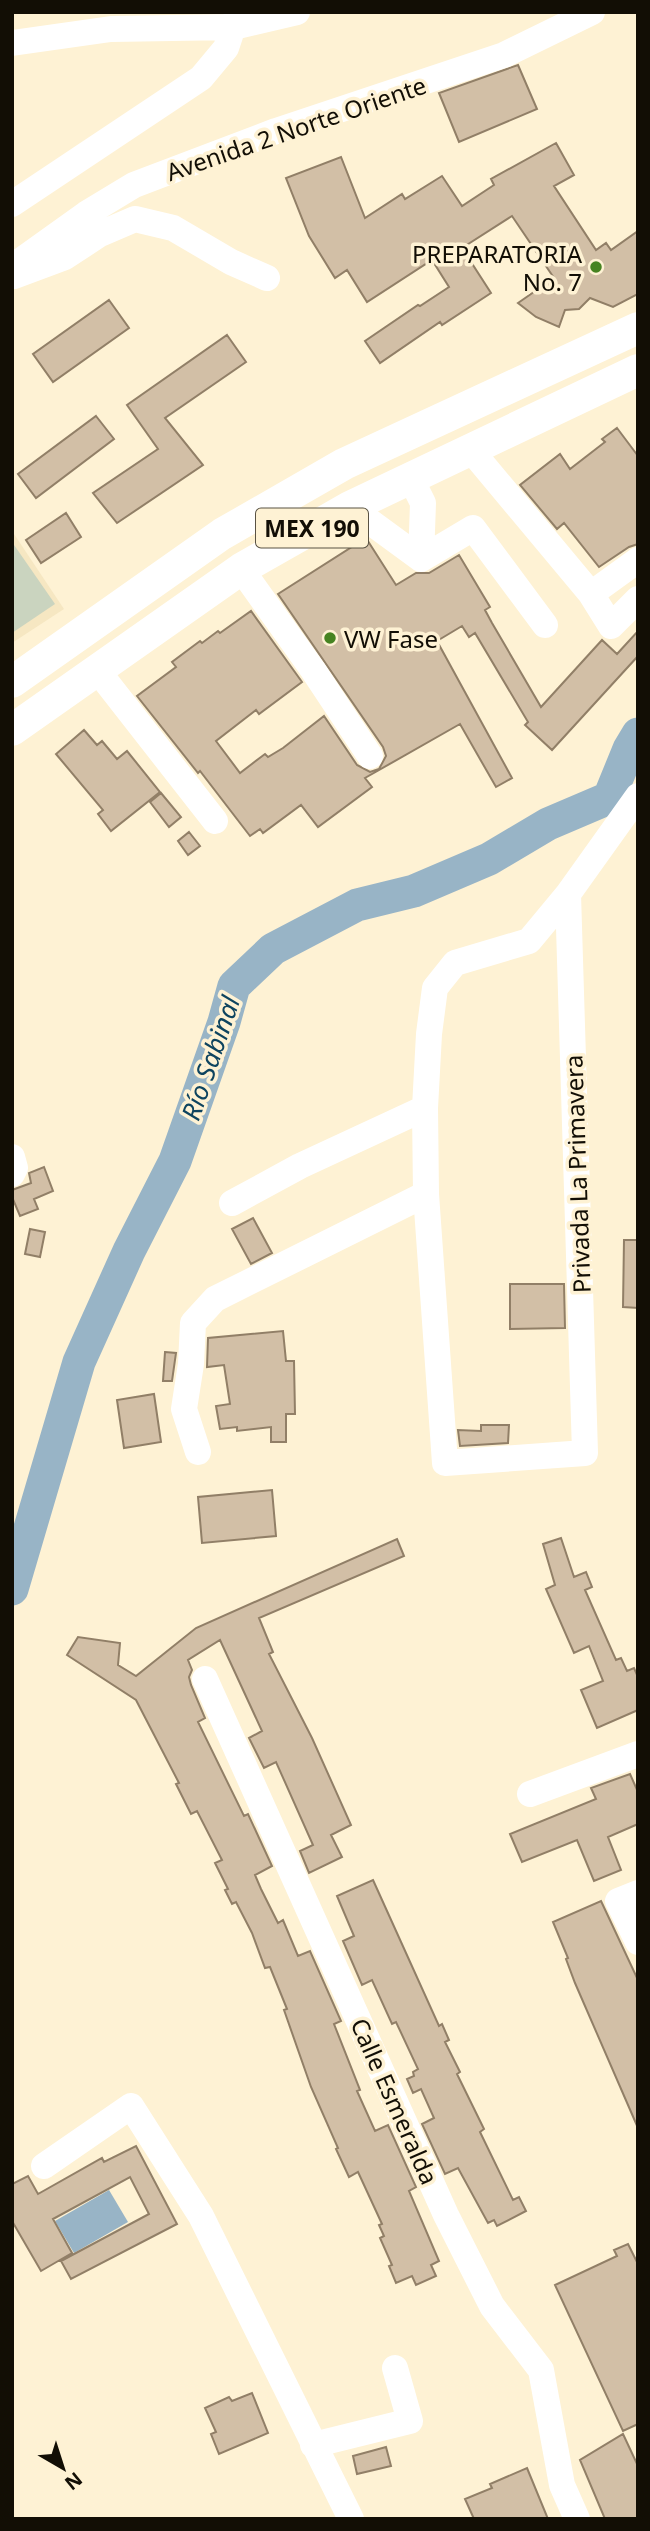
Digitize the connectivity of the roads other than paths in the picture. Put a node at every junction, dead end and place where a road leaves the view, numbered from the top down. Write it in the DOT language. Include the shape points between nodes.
graph roads {
  1 [pos="297,12"];
  2 [pos="592,12"];
  3 [pos="235,20"];
  4 [pos="12,43"];
  5 [pos="12,204"];
  6 [pos="12,267"];
  7 [pos="12,276"];
  8 [pos="267,278"];
  9 [pos="638,328"];
  10 [pos="638,370"];
  11 [pos="470,449"];
  12 [pos="410,477"];
  13 [pos="350,507"];
  14 [pos="421,559"];
  15 [pos="638,561"];
  16 [pos="241,569"];
  17 [pos="591,594"];
  18 [pos="638,599"];
  19 [pos="545,625"];
  20 [pos="97,670"];
  21 [pos="12,682"];
  22 [pos="12,730"];
  23 [pos="370,756"];
  24 [pos="638,796"];
  25 [pos="215,821"];
  26 [pos="568,894"];
  27 [pos="425,1108"];
  28 [pos="12,1157"];
  29 [pos="12,1174"];
  30 [pos="426,1194"];
  31 [pos="232,1203"];
  32 [pos="198,1452"];
  33 [pos="205,1679"];
  34 [pos="638,1754"];
  35 [pos="530,1794"];
  36 [pos="638,1893"];
  37 [pos="638,1942"];
  38 [pos="44,2166"];
  39 [pos="395,2368"];
  40 [pos="313,2445"];
  41 [pos="351,2519"];
  42 [pos="577,2519"];
  1 -- 3 [label="street"];
  2 -- 6 [label="street, Avenida 2 Norte Oriente" via="504,55 276,131 134,186"];
  3 -- 4 [label="street" via="111,29"];
  3 -- 5 [label="street" via="226,48 201,78"];
  7 -- 8 [label="street" via="65,257 100,234 135,219 173,228"];
  9 -- 21 [label="main road, MEX 190" via="344,464 222,534"];
  10 -- 11 [label="main road, MEX 190"];
  11 -- 12 [label="main road, MEX 190"];
  11 -- 17 [label="street"];
  12 -- 13 [label="main road, MEX 190"];
  12 -- 14 [label="street" via="423,503"];
  13 -- 14 [label="street"];
  13 -- 16 [label="main road, MEX 190"];
  14 -- 19 [label="street" via="473,527"];
  15 -- 17 [label="street"];
  16 -- 20 [label="main road, MEX 190"];
  16 -- 23 [label="street"];
  17 -- 18 [label="street" via="611,626"];
  20 -- 22 [label="main road, MEX 190"];
  20 -- 25 [label="street"];
  24 -- 26 [label="street"];
  26 -- 27 [label="street" via="529,941 455,962 435,988"];
  26 -- 30 [label="street, Privada La Primavera" via="585,1453 445,1463"];
  27 -- 30 [label="street"];
  27 -- 31 [label="street"];
  28 -- 29 [label="street"];
  30 -- 32 [label="street" via="215,1298 193,1323 184,1409"];
  33 -- 42 [label="street, Calle Esmeralda" via="452,2226 492,2306 541,2370 562,2485"];
  34 -- 35 [label="street"];
  36 -- 37 [label="street" via="618,1901"];
  38 -- 40 [label="street" via="131,2106 201,2216"];
  39 -- 40 [label="street" via="410,2421"];
  40 -- 41 [label="street"];
}
